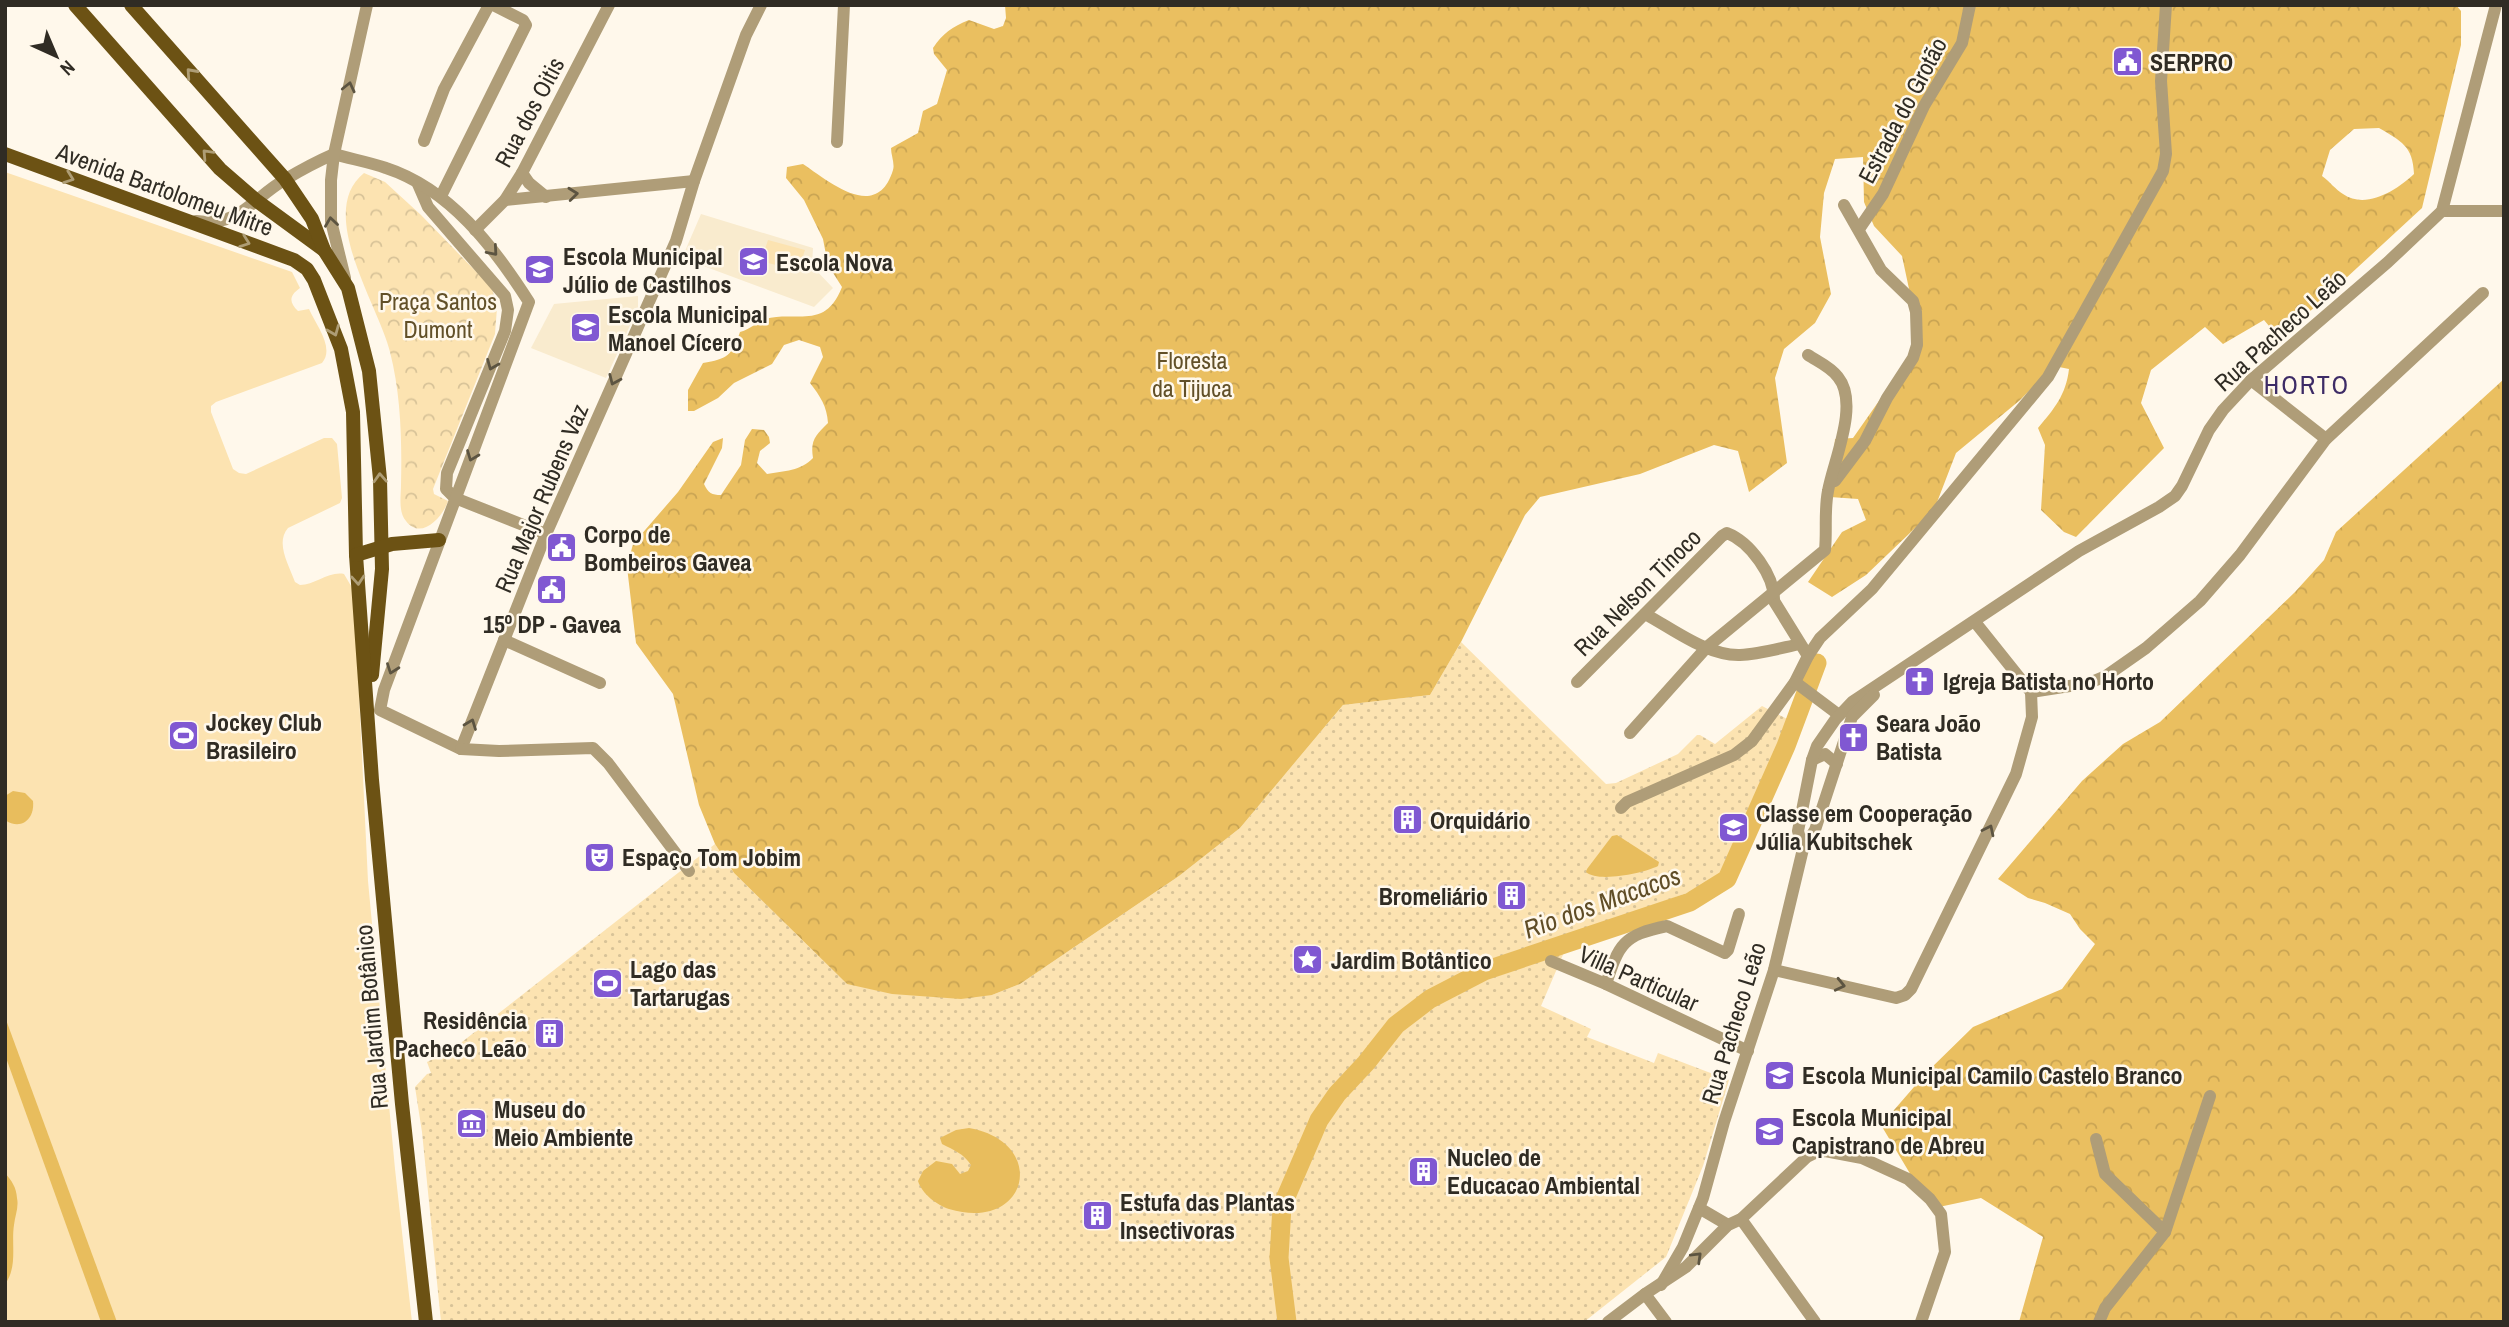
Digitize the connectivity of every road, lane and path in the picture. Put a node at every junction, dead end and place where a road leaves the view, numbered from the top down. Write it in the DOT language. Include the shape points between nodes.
graph roads {
  1 [pos="75,5"];
  2 [pos="131,5"];
  3 [pos="368,5"];
  4 [pos="491,5"];
  5 [pos="609,5"];
  6 [pos="761,5"];
  7 [pos="844,5"];
  8 [pos="1970,5"];
  9 [pos="2166,5"];
  10 [pos="2496,5"];
  11 [pos="424,141"];
  12 [pos="836,142"];
  13 [pos="5,154"];
  14 [pos="334,154"];
  15 [pos="522,173"];
  16 [pos="285,179"];
  17 [pos="694,181"];
  18 [pos="418,184"];
  19 [pos="441,197"];
  20 [pos="546,197"];
  21 [pos="505,200"];
  22 [pos="257,201"];
  23 [pos="1844,205"];
  24 [pos="2442,211"];
  25 [pos="2504,211"];
  26 [pos="182,219"];
  27 [pos="1859,229"];
  28 [pos="475,230"];
  29 [pos="324,250"];
  30 [pos="307,269"];
  31 [pos="348,288"];
  32 [pos="2483,293"];
  33 [pos="1808,355"];
  34 [pos="2251,380"];
  35 [pos="2326,439"];
  36 [pos="1828,489"];
  37 [pos="455,498"];
  38 [pos="545,534"];
  39 [pos="439,540"];
  40 [pos="382,546"];
  41 [pos="356,555"];
  42 [pos="1774,591"];
  43 [pos="1645,614"];
  44 [pos="1975,622"];
  45 [pos="504,640"];
  46 [pos="1800,644"];
  47 [pos="1707,648"];
  48 [pos="1808,656"];
  49 [pos="1921,657"];
  50 [pos="1577,681"];
  51 [pos="1795,682"];
  52 [pos="600,683"];
  53 [pos="2031,692"];
  54 [pos="374,709"];
  55 [pos="1837,717"];
  56 [pos="1630,733"];
  57 [pos="1845,736"];
  58 [pos="461,749"];
  59 [pos="1812,760"];
  60 [pos="1837,764"];
  61 [pos="1621,808"];
  62 [pos="1803,849"];
  63 [pos="689,871"];
  64 [pos="1739,914"];
  65 [pos="1551,961"];
  66 [pos="1774,970"];
  67 [pos="1606,984"];
  68 [pos="1748,1051"];
  69 [pos="2210,1096"];
  70 [pos="2096,1139"];
  71 [pos="1699,1208"];
  72 [pos="1741,1219"];
  73 [pos="1728,1225"];
  74 [pos="2165,1232"];
  75 [pos="1661,1285"];
  76 [pos="1645,1294"];
  77 [pos="1815,1321"];
  78 [pos="426,1322"];
  79 [pos="1608,1322"];
  80 [pos="1665,1322"];
  81 [pos="1922,1322"];
  82 [pos="2099,1322"];
  22 -- 1 [label="main road, one-way" via="209,158"];
  16 -- 2 [label="main road, one-way"];
  14 -- 3 [label="street, one-way"];
  4 -- 11 [label="street" via="444,89"];
  4 -- 19 [label="street" via="526,25"];
  5 -- 15 [label="street, Rua dos Oitis"];
  6 -- 17 [label="street, Rua Major Rubens Vaz"];
  7 -- 12 [label="street"];
  8 -- 27 [label="street, Estrada do Grotão" via="1962,43 1924,106 1883,194"];
  9 -- 48 [label="street" via="2161,81 2163,171 2048,377 1872,589 1820,638"];
  10 -- 24 [label="street"];
  13 -- 26 [label="main road, Avenida Bartolomeu Mitre, one-way"];
  14 -- 16 [label="street"];
  14 -- 18 [label="street" via="388,168"];
  31 -- 14 [label="street, one-way" via="329,206"];
  15 -- 20 [label="street"];
  15 -- 21 [label="street, Rua dos Oitis"];
  16 -- 22 [label="street"];
  16 -- 29 [label="main road" via="312,219"];
  20 -- 17 [label="street, one-way"];
  17 -- 38 [label="street, Rua Major Rubens Vaz, one-way" via="676,241"];
  18 -- 19 [label="street"];
  18 -- 37 [label="street, one-way" via="428,207 505,296 508,310 505,331 447,473 446,489"];
  19 -- 28 [label="street"];
  20 -- 21 [label="street"];
  21 -- 28 [label="street, Rua dos Oitis"];
  22 -- 26 [label="street" via="225,221"];
  22 -- 29 [label="main road"];
  23 -- 27 [label="street"];
  24 -- 25 [label="street"];
  24 -- 34 [label="street, Rua Pacheco Leão"];
  26 -- 30 [label="main road, Avenida Bartolomeu Mitre, one-way" via="295,260"];
  27 -- 36 [label="street" via="1881,270 1913,301 1917,345 1865,441"];
  28 -- 37 [label="street, one-way" via="529,302"];
  29 -- 31 [label="main road, Rua Jardim Botânico"];
  30 -- 41 [label="main road, Rua Jardim Botânico, one-way" via="341,349 347,376"];
  40 -- 31 [label="main road, Rua Jardim Botânico, one-way" via="369,371"];
  32 -- 35 [label="street"];
  33 -- 36 [label="street" via="1836,374 1845,397 1842,444"];
  34 -- 35 [label="street"];
  34 -- 44 [label="street, Rua Pacheco Leão" via="2209,430 2175,496 2079,551"];
  35 -- 53 [label="street" via="2240,555 2200,601 2146,648 2089,683"];
  36 -- 42 [label="street" via="1825,550"];
  37 -- 38 [label="street"];
  37 -- 39 [label="street"];
  38 -- 45 [label="street, Rua Major Rubens Vaz"];
  39 -- 40 [label="main road"];
  39 -- 54 [label="street, one-way"];
  40 -- 41 [label="main road"];
  40 -- 54 [label="main road, Rua Jardim Botânico"];
  41 -- 54 [label="main road, Rua Jardim Botânico, one-way"];
  42 -- 43 [label="street, Rua Nelson Tinoco" via="1755,556 1727,533"];
  42 -- 46 [label="street" via="1774,601"];
  42 -- 47 [label="street"];
  43 -- 47 [label="street"];
  43 -- 50 [label="street, Rua Nelson Tinoco"];
  44 -- 49 [label="street, Rua Pacheco Leão"];
  44 -- 53 [label="street"];
  45 -- 52 [label="street"];
  58 -- 45 [label="street, Rua Major Rubens Vaz, one-way"];
  46 -- 47 [label="street" via="1741,655"];
  46 -- 48 [label="street"];
  47 -- 56 [label="street"];
  48 -- 51 [label="street"];
  49 -- 55 [label="street, Rua Pacheco Leão"];
  49 -- 57 [label="street, Rua Pacheco Leão" via="1867,700 1852,717"];
  51 -- 55 [label="street"];
  51 -- 61 [label="street" via="1743,749"];
  66 -- 53 [label="street, one-way" via="1896,998 1911,989 2016,774 2032,718"];
  54 -- 58 [label="street"];
  54 -- 78 [label="main road, Rua Jardim Botânico" via="372,780"];
  55 -- 57 [label="street"];
  55 -- 59 [label="street, Rua Pacheco Leão"];
  57 -- 60 [label="street, Rua Pacheco Leão"];
  58 -- 63 [label="street" via="593,748"];
  59 -- 60 [label="street" via="1825,754"];
  59 -- 62 [label="street, Rua Pacheco Leão" via="1798,831"];
  60 -- 62 [label="street, Rua Pacheco Leão" via="1815,830"];
  62 -- 66 [label="street, Rua Pacheco Leão"];
  64 -- 67 [label="street" via="1725,953 1667,926 1633,937 1618,948"];
  65 -- 67 [label="street, Villa Particular"];
  66 -- 68 [label="street, Rua Pacheco Leão"];
  67 -- 68 [label="street, Villa Particular"];
  68 -- 71 [label="street, Rua Pacheco Leão"];
  69 -- 74 [label="street"];
  70 -- 74 [label="street" via="2105,1174"];
  71 -- 73 [label="street"];
  71 -- 75 [label="street, Rua Pacheco Leão"];
  72 -- 73 [label="street"];
  72 -- 77 [label="street"];
  72 -- 81 [label="street" via="1817,1152 1862,1158 1908,1180 1941,1214 1945,1252"];
  75 -- 73 [label="street, one-way"];
  74 -- 82 [label="street"];
  75 -- 76 [label="street"];
  76 -- 79 [label="street"];
  76 -- 80 [label="street"];
}
